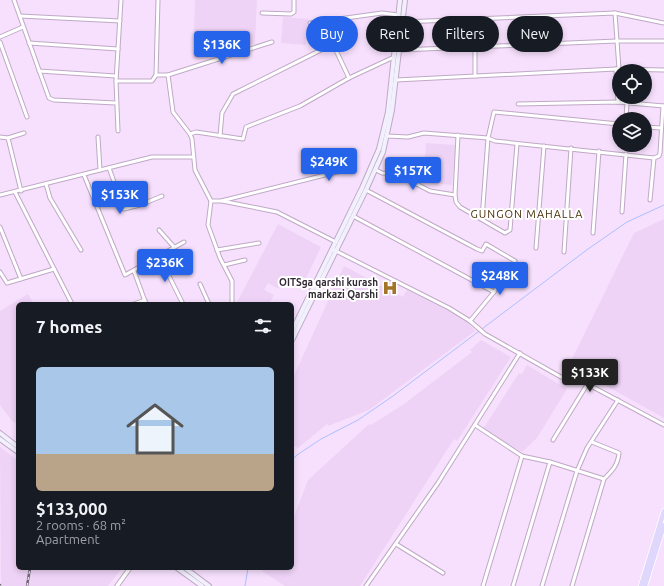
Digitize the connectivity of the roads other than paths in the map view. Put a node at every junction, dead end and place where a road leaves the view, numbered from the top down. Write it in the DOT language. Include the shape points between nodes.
graph roads {
  1 [pos="14,0"];
  2 [pos="121,0"];
  3 [pos="158,0"];
  4 [pos="294,0"];
  5 [pos="400,0"];
  6 [pos="405,0"];
  7 [pos="262,12"];
  8 [pos="615,13"];
  9 [pos="399,15"];
  10 [pos="20,16"];
  11 [pos="356,16"];
  12 [pos="404,16"];
  13 [pos="120,21"];
  14 [pos="424,21"];
  15 [pos="664,23"];
  16 [pos="23,27"];
  17 [pos="0,37"];
  18 [pos="617,41"];
  19 [pos="664,41"];
  20 [pos="0,42"];
  21 [pos="272,42"];
  22 [pos="29,43"];
  23 [pos="499,45"];
  24 [pos="118,49"];
  25 [pos="316,52"];
  26 [pos="336,52"];
  27 [pos="395,52"];
  28 [pos="400,52"];
  29 [pos="475,52"];
  30 [pos="394,57"];
  31 [pos="618,64"];
  32 [pos="612,69"];
  33 [pos="652,70"];
  34 [pos="664,70"];
  35 [pos="39,71"];
  36 [pos="156,75"];
  37 [pos="168,75"];
  38 [pos="116,76"];
  39 [pos="475,76"];
  40 [pos="349,78"];
  41 [pos="396,80"];
  42 [pos="116,82"];
  43 [pos="612,102"];
  44 [pos="116,103"];
  45 [pos="518,104"];
  46 [pos="639,104"];
  47 [pos="664,106"];
  48 [pos="27,117"];
  49 [pos="612,123"];
  50 [pos="652,127"];
  51 [pos="661,128"];
  52 [pos="118,132"];
  53 [pos="24,133"];
  54 [pos="190,134"];
  55 [pos="458,135"];
  56 [pos="0,136"];
  57 [pos="220,136"];
  58 [pos="387,136"];
  59 [pos="98,137"];
  60 [pos="8,138"];
  61 [pos="488,138"];
  62 [pos="517,144"];
  63 [pos="544,146"];
  64 [pos="571,148"];
  65 [pos="599,151"];
  66 [pos="626,154"];
  67 [pos="192,157"];
  68 [pos="654,158"];
  69 [pos="109,168"];
  70 [pos="353,168"];
  71 [pos="100,170"];
  72 [pos="376,170"];
  73 [pos="84,175"];
  74 [pos="46,184"];
  75 [pos="366,190"];
  76 [pos="21,191"];
  77 [pos="14,192"];
  78 [pos="0,195"];
  79 [pos="455,195"];
  80 [pos="162,196"];
  81 [pos="650,200"];
  82 [pos="211,201"];
  83 [pos="221,201"];
  84 [pos="622,212"];
  85 [pos="353,216"];
  86 [pos="482,219"];
  87 [pos="0,227"];
  88 [pos="159,230"];
  89 [pos="593,233"];
  90 [pos="184,242"];
  91 [pos="259,243"];
  92 [pos="337,243"];
  93 [pos="174,247"];
  94 [pos="536,248"];
  95 [pos="81,250"];
  96 [pos="217,250"];
  97 [pos="334,250"];
  98 [pos="564,252"];
  99 [pos="159,256"];
  100 [pos="245,260"];
  101 [pos="224,265"];
  102 [pos="54,268"];
  103 [pos="134,270"];
  104 [pos="0,272"];
  105 [pos="20,279"];
  106 [pos="200,284"];
  107 [pos="494,292"];
  108 [pos="145,300"];
  109 [pos="71,302"];
  110 [pos="140,302"];
  111 [pos="182,302"];
  112 [pos="208,302"];
  113 [pos="232,302"];
  114 [pos="470,320"];
  115 [pos="294,327"];
  116 [pos="294,336"];
  117 [pos="520,353"];
  118 [pos="588,383"];
  119 [pos="618,400"];
  120 [pos="475,425"];
  121 [pos="664,426"];
  122 [pos="0,433"];
  123 [pos="0,439"];
  124 [pos="553,440"];
  125 [pos="592,442"];
  126 [pos="16,445"];
  127 [pos="16,451"];
  128 [pos="522,456"];
  129 [pos="550,462"];
  130 [pos="577,471"];
  131 [pos="604,479"];
  132 [pos="664,511"];
  133 [pos="664,525"];
  134 [pos="396,544"];
  135 [pos="129,570"];
  136 [pos="180,570"];
  137 [pos="188,570"];
  138 [pos="443,573"];
  139 [pos="117,586"];
  140 [pos="202,586"];
  141 [pos="209,586"];
  142 [pos="366,586"];
  143 [pos="483,586"];
  144 [pos="513,586"];
  145 [pos="542,586"];
  146 [pos="572,586"];
  147 [pos="641,586"];
  148 [pos="645,586"];
  1 -- 10 [label="street"];
  2 -- 13 [label="street"];
  3 -- 36 [label="street"];
  4 -- 7 [label="street" via="294,12 291,14"];
  5 -- 9 [label="main road"];
  6 -- 12 [label="main road"];
  8 -- 14 [label="street"];
  8 -- 15 [label="street"];
  8 -- 18 [label="street"];
  9 -- 11 [label="street" via="382,13"];
  10 -- 13 [label="street"];
  10 -- 16 [label="street"];
  13 -- 24 [label="street"];
  16 -- 17 [label="street"];
  16 -- 22 [label="street"];
  18 -- 19 [label="street"];
  18 -- 23 [label="street"];
  18 -- 31 [label="street"];
  20 -- 48 [label="street"];
  21 -- 37 [label="street"];
  22 -- 24 [label="street"];
  22 -- 35 [label="street"];
  24 -- 38 [label="street"];
  25 -- 57 [label="street" via="233,94 222,113"];
  26 -- 40 [label="street"];
  27 -- 30 [label="main road"];
  28 -- 41 [label="main road"];
  29 -- 39 [label="street"];
  30 -- 40 [label="street"];
  30 -- 92 [label="main road" via="388,112 379,149"];
  32 -- 39 [label="street"];
  33 -- 34 [label="street"];
  35 -- 38 [label="street"];
  35 -- 44 [label="street" via="49,98"];
  36 -- 37 [label="street"];
  36 -- 42 [label="street" via="152,81 147,82"];
  37 -- 54 [label="street" via="173,112"];
  38 -- 42 [label="street"];
  39 -- 41 [label="street"];
  40 -- 57 [label="street" via="300,106 246,127 243,139"];
  41 -- 58 [label="main road"];
  42 -- 44 [label="street"];
  43 -- 45 [label="street"];
  44 -- 52 [label="street"];
  46 -- 47 [label="street"];
  47 -- 51 [label="street"];
  49 -- 61 [label="street" via="494,112"];
  50 -- 51 [label="street"];
  51 -- 68 [label="street" via="660,153"];
  53 -- 60 [label="street"];
  54 -- 57 [label="street" via="196,132"];
  54 -- 67 [label="street"];
  55 -- 58 [label="street" via="424,133 408,137"];
  55 -- 61 [label="street"];
  55 -- 79 [label="street"];
  56 -- 60 [label="street"];
  58 -- 72 [label="main road"];
  59 -- 71 [label="street"];
  60 -- 76 [label="street"];
  61 -- 62 [label="street"];
  61 -- 86 [label="street"];
  62 -- 63 [label="street"];
  62 -- 86 [label="street" via="510,230 505,233"];
  63 -- 64 [label="street"];
  63 -- 94 [label="street"];
  64 -- 65 [label="street"];
  64 -- 98 [label="street"];
  65 -- 66 [label="street"];
  65 -- 89 [label="street"];
  66 -- 68 [label="street"];
  66 -- 84 [label="street"];
  67 -- 69 [label="street" via="152,157"];
  67 -- 82 [label="street" via="195,170"];
  68 -- 81 [label="street"];
  69 -- 71 [label="street"];
  69 -- 80 [label="street" via="124,209"];
  70 -- 83 [label="street"];
  71 -- 73 [label="street"];
  72 -- 75 [label="main road"];
  72 -- 79 [label="street" via="397,174 430,191"];
  73 -- 74 [label="street"];
  73 -- 103 [label="street" via="125,275"];
  74 -- 76 [label="street"];
  74 -- 95 [label="street" via="50,198"];
  75 -- 85 [label="main road"];
  75 -- 107 [label="street" via="477,249 482,251 486,244 515,261"];
  76 -- 77 [label="street"];
  77 -- 78 [label="street"];
  77 -- 102 [label="street"];
  79 -- 86 [label="street" via="460,207"];
  82 -- 83 [label="street"];
  82 -- 96 [label="street" via="208,225"];
  83 -- 92 [label="street" via="277,212"];
  85 -- 92 [label="main road"];
  85 -- 107 [label="street"];
  87 -- 105 [label="street"];
  88 -- 93 [label="street"];
  90 -- 93 [label="street"];
  91 -- 96 [label="street"];
  92 -- 97 [label="main road"];
  93 -- 99 [label="street"];
  96 -- 101 [label="street"];
  97 -- 114 [label="street"];
  97 -- 115 [label="main road"];
  97 -- 116 [label="main road"];
  99 -- 103 [label="street"];
  99 -- 111 [label="street"];
  100 -- 101 [label="street"];
  101 -- 113 [label="street" via="232,281"];
  102 -- 105 [label="street"];
  102 -- 109 [label="street"];
  103 -- 108 [label="street"];
  104 -- 105 [label="street" via="7,283"];
  106 -- 112 [label="street"];
  107 -- 114 [label="street"];
  108 -- 110 [label="street"];
  114 -- 117 [label="street" via="485,334"];
  117 -- 118 [label="street" via="561,377 576,378"];
  117 -- 120 [label="street"];
  118 -- 119 [label="street"];
  118 -- 124 [label="street"];
  119 -- 121 [label="street"];
  119 -- 125 [label="street"];
  120 -- 128 [label="street"];
  120 -- 134 [label="street"];
  122 -- 126 [label="main road"];
  123 -- 127 [label="main road"];
  125 -- 130 [label="street" via="586,448"];
  125 -- 131 [label="street" via="619,453 615,469"];
  128 -- 129 [label="street"];
  128 -- 143 [label="street"];
  129 -- 130 [label="street"];
  129 -- 144 [label="street"];
  130 -- 131 [label="street"];
  130 -- 145 [label="street"];
  131 -- 146 [label="street"];
  132 -- 147 [label="highway"];
  133 -- 148 [label="highway"];
  134 -- 138 [label="street"];
  134 -- 142 [label="street"];
  135 -- 139 [label="street"];
  136 -- 140 [label="main road"];
  137 -- 141 [label="main road"];
}
